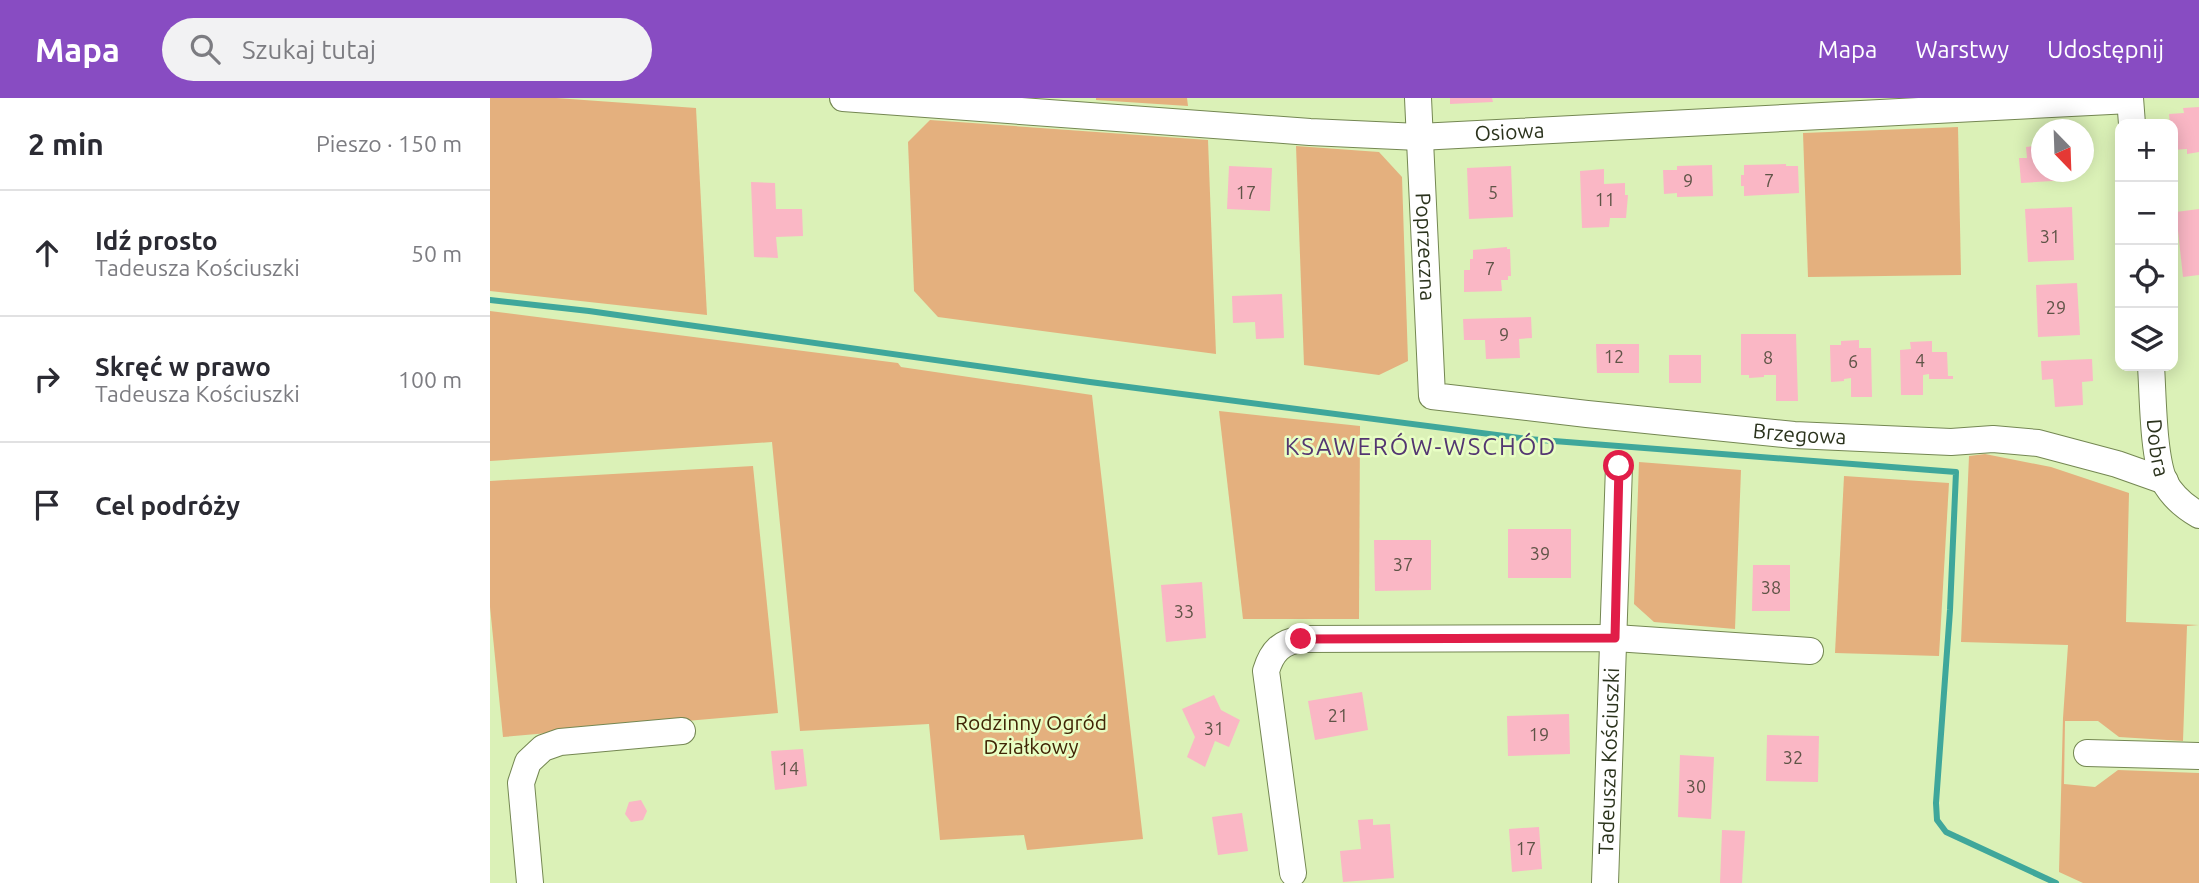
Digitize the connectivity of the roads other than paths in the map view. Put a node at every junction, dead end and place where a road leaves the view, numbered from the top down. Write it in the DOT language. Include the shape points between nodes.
graph roads {
  1 [pos="843,98"];
  2 [pos="1418,98"];
  3 [pos="891,99"];
  4 [pos="2131,108"];
  5 [pos="1419,137"];
  6 [pos="2151,371"];
  7 [pos="1432,396"];
  8 [pos="1619,466"];
  9 [pos="2165,481"];
  10 [pos="2199,515"];
  11 [pos="1615,638"];
  12 [pos="1811,652"];
  13 [pos="682,731"];
  14 [pos="2087,753"];
  15 [pos="2199,756"];
  16 [pos="1293,873"];
  17 [pos="530,883"];
  18 [pos="1605,883"];
  1 -- 3 [label="street, Osiowa"];
  2 -- 5 [label="street, Poprzeczna"];
  3 -- 5 [label="street, Osiowa"];
  4 -- 5 [label="street, Osiowa"];
  5 -- 7 [label="street, Poprzeczna"];
  6 -- 9 [label="street, Dobra" via="2158,453"];
  7 -- 9 [label="street, Brzegowa" via="1794,435 2038,443"];
  8 -- 11 [label="street, Tadeusza Kościuszki"];
  9 -- 10 [label="street, Dobra" via="2180,502"];
  11 -- 12 [label="street, Tadeusza Kościuszki"];
  11 -- 16 [label="street, Tadeusza Kościuszki" via="1301,639 1278,647 1266,671"];
  11 -- 18 [label="street, Tadeusza Kościuszki"];
  13 -- 17 [label="street" via="560,742 543,748 528,762 521,783"];
  14 -- 15 [label="street"];
}
